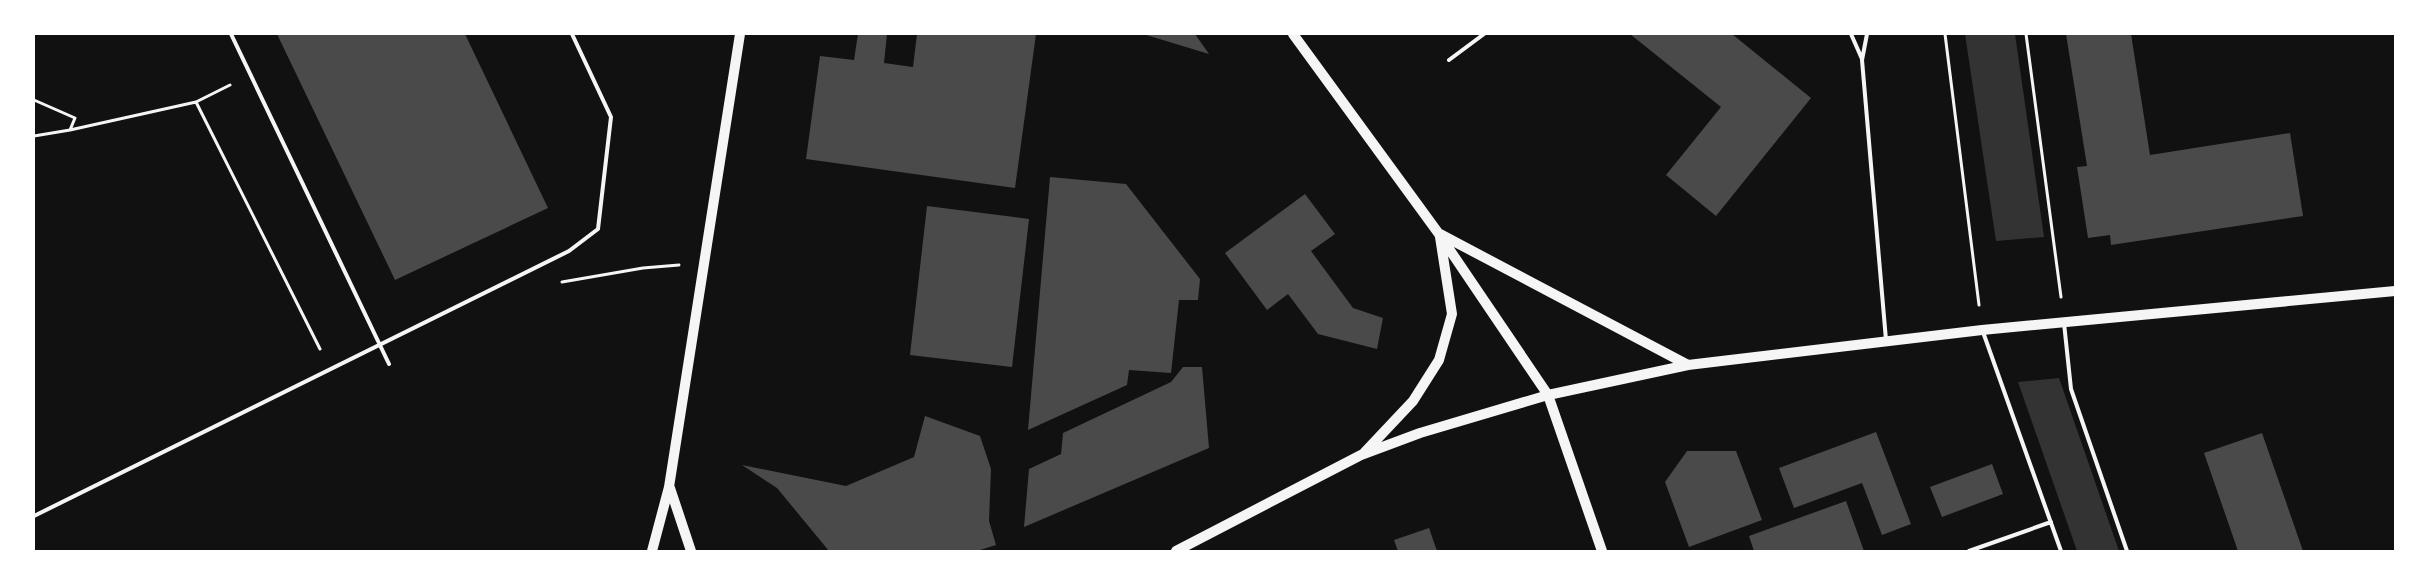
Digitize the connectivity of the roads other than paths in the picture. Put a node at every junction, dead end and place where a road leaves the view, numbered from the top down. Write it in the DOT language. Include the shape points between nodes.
graph roads {
  1 [pos="231,34"];
  2 [pos="572,34"];
  3 [pos="740,34"];
  4 [pos="1293,34"];
  5 [pos="1484,34"];
  6 [pos="1851,34"];
  7 [pos="1867,34"];
  8 [pos="1448,60"];
  9 [pos="1862,60"];
  10 [pos="1439,234"];
  11 [pos="2395,291"];
  12 [pos="2064,322"];
  13 [pos="1982,330"];
  14 [pos="1886,342"];
  15 [pos="380,343"];
  16 [pos="389,364"];
  17 [pos="1688,365"];
  18 [pos="1548,395"];
  19 [pos="1362,455"];
  20 [pos="669,487"];
  21 [pos="34,516"];
  22 [pos="2051,522"];
  23 [pos="652,551"];
  24 [pos="691,551"];
  25 [pos="1176,551"];
  26 [pos="1602,551"];
  27 [pos="1969,551"];
  28 [pos="2061,551"];
  29 [pos="2127,551"];
  1 -- 15 [label="lane"];
  2 -- 15 [label="lane" via="611,117 598,229 569,251"];
  3 -- 20 [label="main road"];
  4 -- 10 [label="main road"];
  5 -- 8 [label="lane"];
  6 -- 9 [label="lane"];
  7 -- 9 [label="lane"];
  9 -- 14 [label="lane"];
  10 -- 17 [label="main road"];
  10 -- 18 [label="main road"];
  10 -- 19 [label="main road" via="1452,314 1439,360 1413,401"];
  11 -- 12 [label="main road"];
  12 -- 13 [label="main road"];
  12 -- 29 [label="lane" via="2071,389"];
  13 -- 14 [label="main road"];
  13 -- 22 [label="lane"];
  14 -- 17 [label="main road"];
  15 -- 16 [label="lane"];
  15 -- 21 [label="lane"];
  17 -- 18 [label="main road"];
  18 -- 19 [label="main road" via="1420,433"];
  18 -- 26 [label="main road"];
  19 -- 25 [label="main road"];
  20 -- 23 [label="main road"];
  20 -- 24 [label="main road"];
  22 -- 27 [label="lane"];
  22 -- 28 [label="lane"];
}
